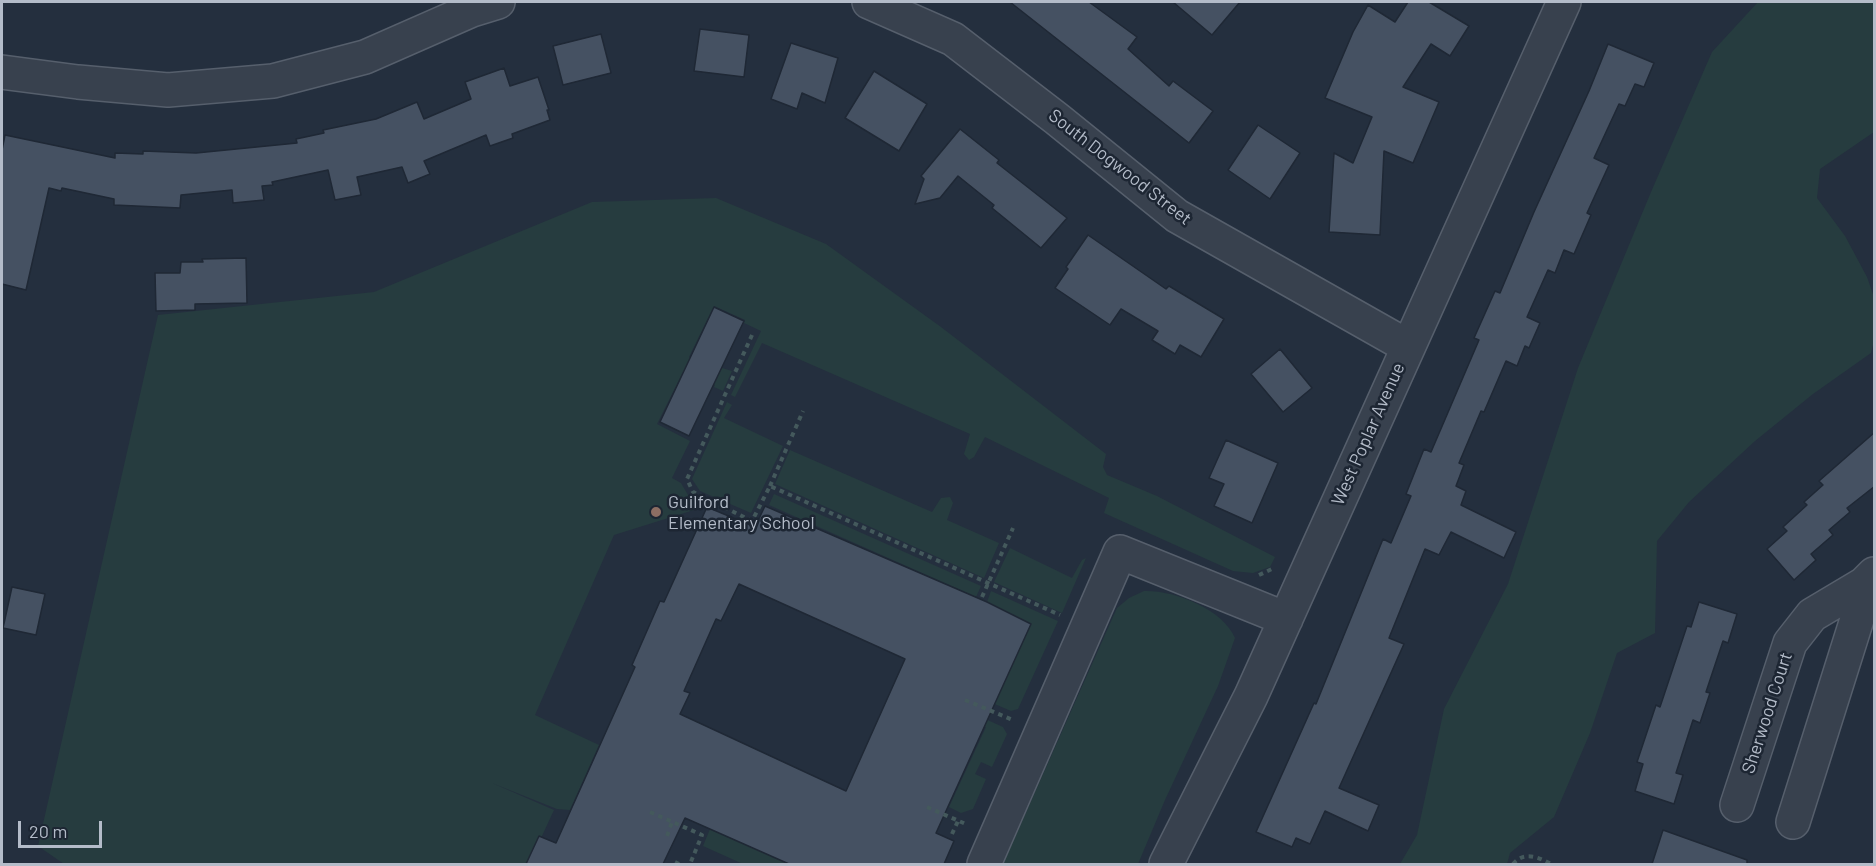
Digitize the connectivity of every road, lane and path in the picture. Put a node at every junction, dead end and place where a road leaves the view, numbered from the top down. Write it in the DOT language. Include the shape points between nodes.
graph roads {
  1 [pos="498,2"];
  2 [pos="868,2"];
  3 [pos="1564,2"];
  4 [pos="2,72"];
  5 [pos="752,335"];
  6 [pos="1407,346"];
  7 [pos="803,411"];
  8 [pos="770,486"];
  9 [pos="1013,528"];
  10 [pos="1869,579"];
  11 [pos="988,584"];
  12 [pos="982,597"];
  13 [pos="1064,617"];
  14 [pos="1286,619"];
  15 [pos="965,700"];
  16 [pos="1016,722"];
  17 [pos="1737,805"];
  18 [pos="927,807"];
  19 [pos="650,812"];
  20 [pos="958,821"];
  21 [pos="672,822"];
  22 [pos="1793,822"];
  23 [pos="952,834"];
  24 [pos="968,835"];
  25 [pos="667,836"];
  26 [pos="690,864"];
  27 [pos="984,864"];
  28 [pos="1166,864"];
  29 [pos="1513,864"];
  30 [pos="1551,864"];
  1 -- 4 [label="street" via="365,57 273,81 168,90"];
  2 -- 6 [label="street, South Dogwood Street" via="953,39 1177,216"];
  3 -- 6 [label="street, West Poplar Avenue"];
  5 -- 8 [label="path" via="687,479 693,492 752,521"];
  6 -- 14 [label="street, West Poplar Avenue"];
  7 -- 8 [label="path"];
  8 -- 11 [label="path"];
  9 -- 11 [label="path"];
  10 -- 17 [label="street, Sherwood Court" via="1812,615 1790,643"];
  10 -- 22 [label="street, Sherwood Court"];
  11 -- 12 [label="path"];
  11 -- 13 [label="path"];
  14 -- 27 [label="street" via="1120,552"];
  14 -- 28 [label="street, West Poplar Avenue"];
  15 -- 16 [label="path"];
  18 -- 20 [label="path"];
  19 -- 21 [label="path"];
  20 -- 23 [label="path"];
  20 -- 24 [label="path" via="970,826"];
  21 -- 25 [label="path"];
  21 -- 26 [label="path" via="702,834"];
  29 -- 30 [label="path" via="1526,855"];
}
